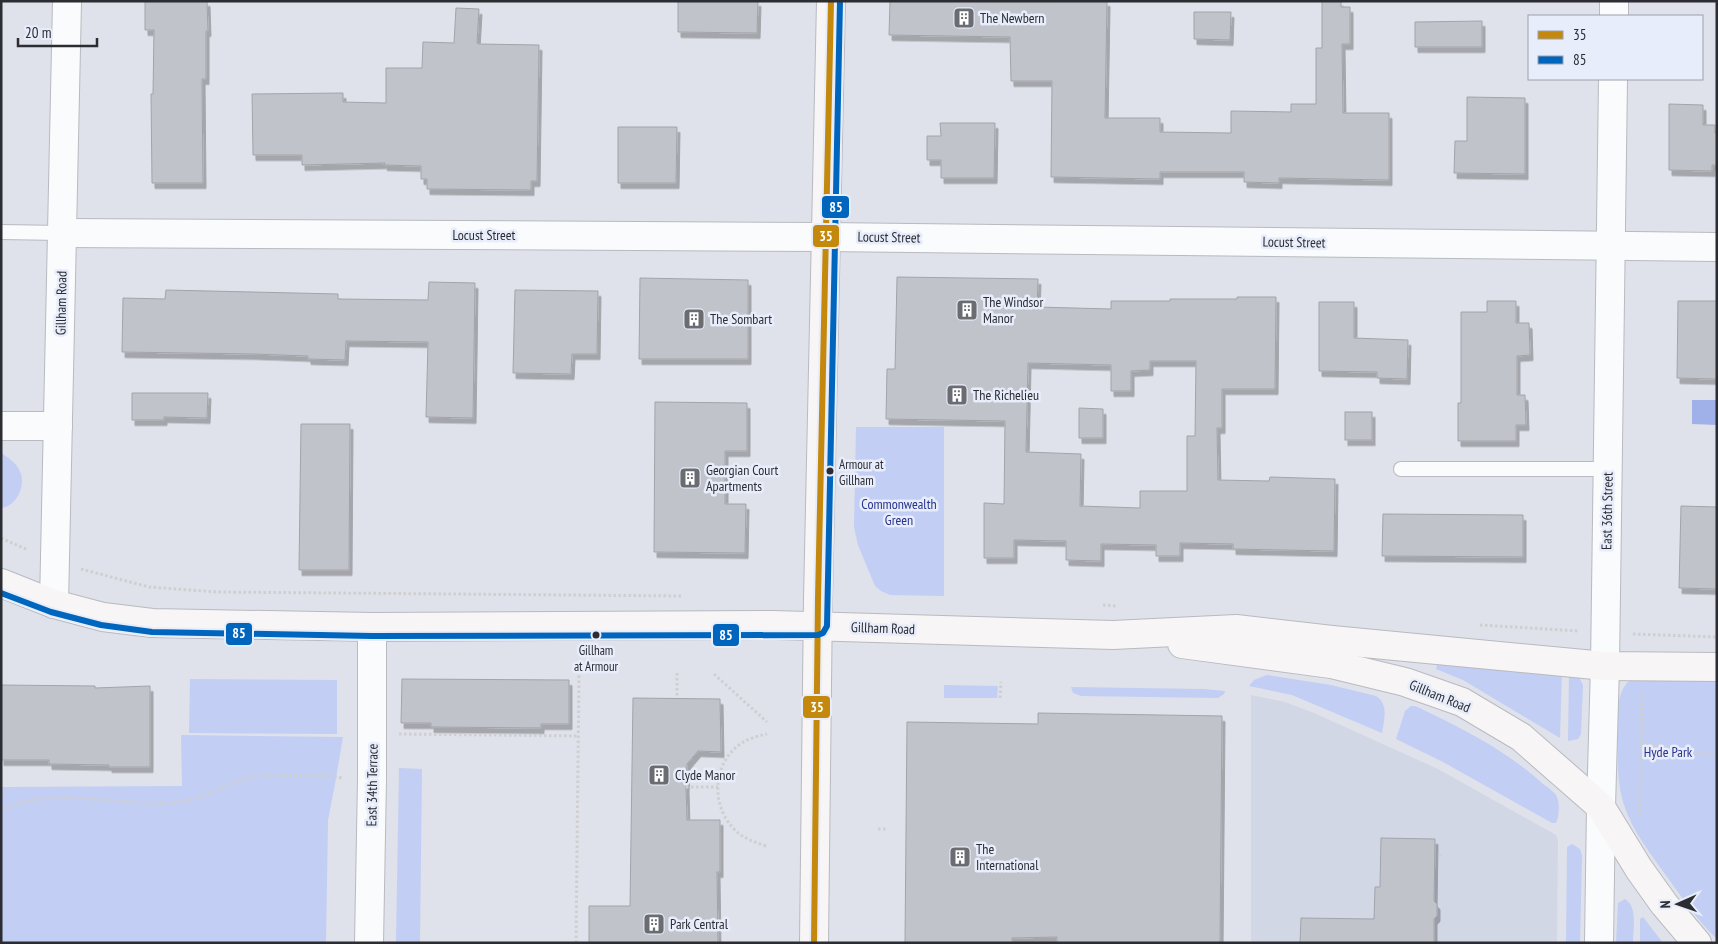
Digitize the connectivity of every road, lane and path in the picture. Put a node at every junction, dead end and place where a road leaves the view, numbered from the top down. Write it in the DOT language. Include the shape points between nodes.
graph roads {
  1 [pos="67,1"];
  2 [pos="831,1"];
  3 [pos="1614,1"];
  4 [pos="1614,15"];
  5 [pos="1613,80"];
  6 [pos="1,232"];
  7 [pos="62,233"];
  8 [pos="826,237"];
  9 [pos="1611,246"];
  10 [pos="1717,247"];
  11 [pos="1,426"];
  12 [pos="58,426"];
  13 [pos="1401,469"];
  14 [pos="1607,469"];
  15 [pos="1,583"];
  16 [pos="54,604"];
  17 [pos="818,626"];
  18 [pos="372,628"];
  19 [pos="1113,635"];
  20 [pos="1605,666"];
  21 [pos="1717,667"];
  22 [pos="579,673"];
  23 [pos="677,673"];
  24 [pos="714,674"];
  25 [pos="1001,682"];
  26 [pos="1642,690"];
  27 [pos="677,698"];
  28 [pos="1000,698"];
  29 [pos="767,722"];
  30 [pos="395,734"];
  31 [pos="767,734"];
  32 [pos="578,736"];
  33 [pos="1641,743"];
  34 [pos="1717,756"];
  35 [pos="342,778"];
  36 [pos="686,787"];
  37 [pos="718,788"];
  38 [pos="1601,807"];
  39 [pos="1,811"];
  40 [pos="1640,818"];
  41 [pos="878,829"];
  42 [pos="888,829"];
  43 [pos="766,846"];
  44 [pos="369,943"];
  45 [pos="576,943"];
  46 [pos="814,943"];
  47 [pos="1599,943"];
  48 [pos="1697,943"];
  1 -- 7 [label="street, Gillham Road"];
  2 -- 8 [label="main road"];
  3 -- 4 [label="street"];
  5 -- 9 [label="street, East 36th Street"];
  6 -- 7 [label="lane"];
  7 -- 8 [label="street, Locust Street"];
  7 -- 12 [label="street, Gillham Road"];
  8 -- 9 [label="street, Locust Street"];
  8 -- 17 [label="main road"];
  9 -- 10 [label="street, Locust Street"];
  9 -- 14 [label="street, East 36th Street"];
  11 -- 12 [label="street"];
  12 -- 16 [label="street, Gillham Road"];
  13 -- 14 [label="lane"];
  14 -- 20 [label="street, East 36th Street"];
  15 -- 16 [label="main road, Gillham Road"];
  16 -- 18 [label="main road, Gillham Road" via="103,617 152,623"];
  17 -- 18 [label="main road, Gillham Road"];
  17 -- 19 [label="main road, Gillham Road"];
  17 -- 46 [label="main road"];
  18 -- 44 [label="street, East 34th Terrace"];
  19 -- 20 [label="main road, Gillham Road" via="1236,629"];
  19 -- 38 [label="main road, Gillham Road" via="1332,664 1405,682 1462,702 1521,737"];
  20 -- 21 [label="main road, Gillham Road"];
  20 -- 38 [label="street, East 36th Street"];
  22 -- 32 [label="path"];
  23 -- 27 [label="path"];
  24 -- 29 [label="path"];
  25 -- 28 [label="path"];
  26 -- 33 [label="path"];
  30 -- 32 [label="path"];
  31 -- 37 [label="path" via="747,740 734,749 722,766"];
  32 -- 45 [label="path"];
  33 -- 34 [label="path"];
  33 -- 40 [label="path"];
  35 -- 39 [label="path" via="263,776 244,778 209,794 168,803 75,798 32,800"];
  36 -- 37 [label="path"];
  37 -- 43 [label="path" via="720,805 730,824 743,837"];
  38 -- 47 [label="street, East 36th Street"];
  38 -- 48 [label="main road, Gillham Road" via="1639,869"];
  41 -- 42 [label="path"];
}
